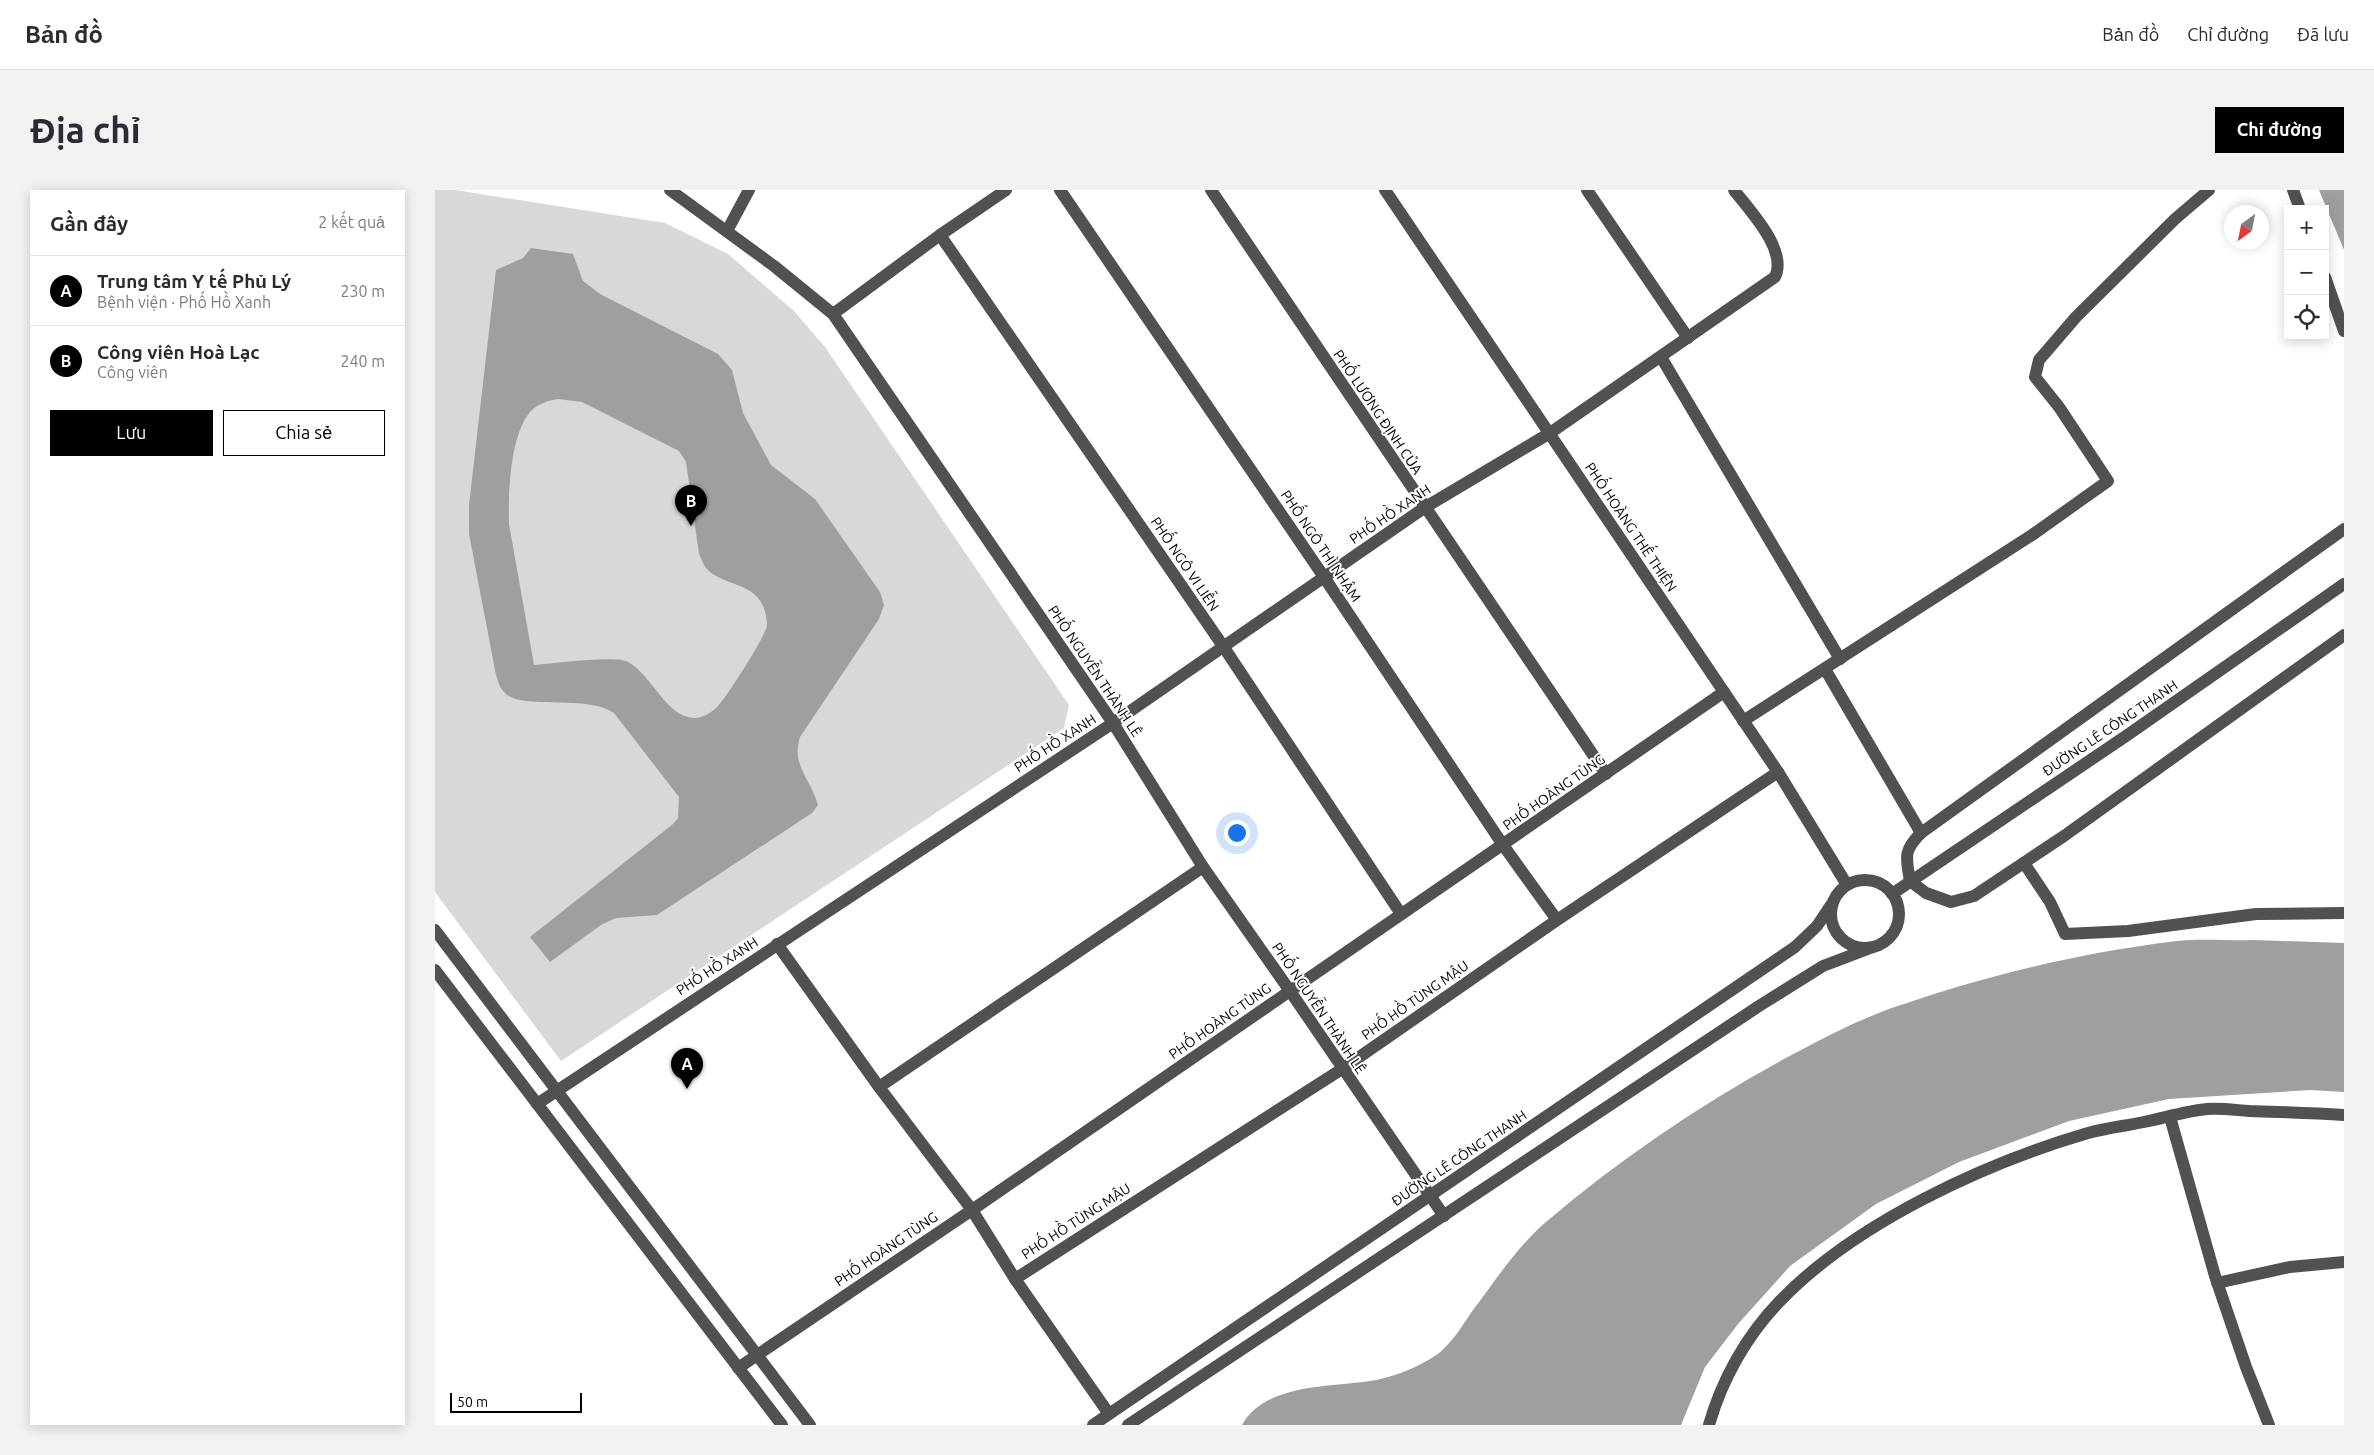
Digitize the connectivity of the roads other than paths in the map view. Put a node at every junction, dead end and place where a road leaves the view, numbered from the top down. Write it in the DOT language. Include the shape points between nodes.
graph roads {
  1 [pos="671,190"];
  2 [pos="749,190"];
  3 [pos="1006,190"];
  4 [pos="1060,190"];
  5 [pos="1211,190"];
  6 [pos="1385,190"];
  7 [pos="1587,190"];
  8 [pos="1734,190"];
  9 [pos="2209,190"];
  10 [pos="2293,190"];
  11 [pos="2299,205"];
  12 [pos="727,231"];
  13 [pos="940,235"];
  14 [pos="2329,288"];
  15 [pos="833,314"];
  16 [pos="2344,331"];
  17 [pos="1688,338"];
  18 [pos="1661,357"];
  19 [pos="1550,433"];
  20 [pos="1424,508"];
  21 [pos="2344,529"];
  22 [pos="1324,577"];
  23 [pos="2344,584"];
  24 [pos="2344,635"];
  25 [pos="1223,646"];
  26 [pos="1840,659"];
  27 [pos="1825,669"];
  28 [pos="1724,692"];
  29 [pos="1743,721"];
  30 [pos="1113,723"];
  31 [pos="1778,772"];
  32 [pos="1606,774"];
  33 [pos="1921,833"];
  34 [pos="1503,845"];
  35 [pos="2024,863"];
  36 [pos="1203,867"];
  37 [pos="1910,880"];
  38 [pos="1847,885"];
  39 [pos="1892,894"];
  40 [pos="1831,905"];
  41 [pos="2344,913"];
  42 [pos="1401,914"];
  43 [pos="1557,920"];
  44 [pos="435,930"];
  45 [pos="777,944"];
  46 [pos="1873,946"];
  47 [pos="435,970"];
  48 [pos="1290,991"];
  49 [pos="1342,1068"];
  50 [pos="879,1087"];
  51 [pos="557,1090"];
  52 [pos="537,1104"];
  53 [pos="2344,1115"];
  54 [pos="2171,1116"];
  55 [pos="1431,1196"];
  56 [pos="972,1210"];
  57 [pos="1444,1216"];
  58 [pos="2344,1262"];
  59 [pos="1015,1279"];
  60 [pos="2217,1283"];
  61 [pos="755,1354"];
  62 [pos="738,1368"];
  63 [pos="1109,1414"];
  64 [pos="782,1425"];
  65 [pos="810,1425"];
  66 [pos="1093,1425"];
  67 [pos="1128,1425"];
  68 [pos="1709,1425"];
  69 [pos="2269,1425"];
  1 -- 12 [label="street, PHỐ NGUYỄN THÀNH LÊ"];
  2 -- 12 [label="street"];
  3 -- 13 [label="street"];
  4 -- 22 [label="street, PHỐ NGÔ THÌ NHẬM"];
  5 -- 20 [label="street, PHỐ LƯƠNG ĐỊNH CỦA"];
  6 -- 19 [label="street, PHỐ HOÀNG THẾ THIỆN"];
  7 -- 17 [label="street"];
  8 -- 17 [label="street, PHỐ HỒ XANH" via="1772,243 1778,271 1775,277"];
  9 -- 26 [label="street" via="2090,303 2039,360 2035,378 2059,407 2108,480 2032,535"];
  10 -- 11 [label="street"];
  12 -- 15 [label="street, PHỐ NGUYỄN THÀNH LÊ"];
  13 -- 15 [label="street"];
  13 -- 25 [label="street, PHỐ NGÔ VI LIỄN"];
  14 -- 16 [label="street"];
  15 -- 30 [label="street, PHỐ NGUYỄN THÀNH LÊ"];
  17 -- 18 [label="street, PHỐ HỒ XANH"];
  18 -- 19 [label="street, PHỐ HỒ XANH"];
  18 -- 26 [label="street"];
  19 -- 20 [label="street, PHỐ HỒ XANH"];
  19 -- 28 [label="street, PHỐ HOÀNG THẾ THIỆN"];
  20 -- 22 [label="street, PHỐ HỒ XANH"];
  20 -- 32 [label="street, PHỐ LƯƠNG ĐỊNH CỦA"];
  21 -- 33 [label="street"];
  22 -- 25 [label="street, PHỐ HỒ XANH"];
  22 -- 34 [label="street, PHỐ NGÔ THÌ NHẬM"];
  23 -- 37 [label="street, ĐƯỜNG LÊ CÔNG THANH"];
  24 -- 35 [label="street"];
  25 -- 30 [label="street, PHỐ HỒ XANH"];
  25 -- 42 [label="street, PHỐ NGÔ VI LIỄN"];
  26 -- 27 [label="street"];
  27 -- 29 [label="street"];
  27 -- 33 [label="street"];
  28 -- 29 [label="street, PHỐ HOÀNG THẾ THIỆN"];
  28 -- 32 [label="street, PHỐ HOÀNG TÙNG"];
  29 -- 31 [label="street, PHỐ HOÀNG THẾ THIỆN"];
  30 -- 36 [label="street, PHỐ NGUYỄN THÀNH LÊ"];
  30 -- 45 [label="street, PHỐ HỒ XANH"];
  31 -- 38 [label="street, PHỐ HOÀNG THẾ THIỆN"];
  31 -- 43 [label="street, PHỐ HỒ TÙNG MẬU"];
  32 -- 34 [label="street, PHỐ HOÀNG TÙNG"];
  33 -- 37 [label="street" via="1910,844 1906,855"];
  34 -- 42 [label="street, PHỐ HOÀNG TÙNG"];
  34 -- 43 [label="street, PHỐ NGÔ THÌ NHẬM"];
  35 -- 37 [label="street" via="1974,896 1951,902 1925,893"];
  35 -- 41 [label="street" via="2050,902 2065,934 2128,931 2256,914"];
  36 -- 48 [label="street, PHỐ NGUYỄN THÀNH LÊ"];
  36 -- 50 [label="street"];
  37 -- 39 [label="street, ĐƯỜNG LÊ CÔNG THANH"];
  38 -- 39 [label="street" via="1875,881"];
  38 -- 40 [label="street" via="1836,894"];
  39 -- 46 [label="street" via="1899,914 1897,925 1884,942"];
  40 -- 46 [label="street" via="1834,928 1841,938 1861,948"];
  40 -- 55 [label="street, ĐƯỜNG LÊ CÔNG THANH" via="1817,926 1795,947"];
  42 -- 48 [label="street, PHỐ HOÀNG TÙNG"];
  43 -- 49 [label="street, PHỐ HỒ TÙNG MẬU"];
  44 -- 51 [label="street"];
  45 -- 50 [label="street"];
  45 -- 51 [label="street, PHỐ HỒ XANH"];
  46 -- 57 [label="street" via="1823,966"];
  47 -- 52 [label="street"];
  48 -- 49 [label="street, PHỐ NGUYỄN THÀNH LÊ"];
  48 -- 56 [label="street, PHỐ HOÀNG TÙNG"];
  49 -- 55 [label="street, PHỐ NGUYỄN THÀNH LÊ"];
  49 -- 59 [label="street, PHỐ HỒ TÙNG MẬU"];
  50 -- 56 [label="street"];
  51 -- 52 [label="street, PHỐ HỒ XANH"];
  51 -- 61 [label="street"];
  52 -- 62 [label="street"];
  53 -- 54 [label="street" via="2207,1109"];
  54 -- 60 [label="street"];
  54 -- 68 [label="street" via="2089,1133 1997,1164 1875,1226 1828,1259 1780,1300 1729,1370"];
  55 -- 57 [label="street, PHỐ NGUYỄN THÀNH LÊ"];
  55 -- 63 [label="street, ĐƯỜNG LÊ CÔNG THANH"];
  56 -- 59 [label="street"];
  56 -- 61 [label="street, PHỐ HOÀNG TÙNG"];
  57 -- 67 [label="street"];
  58 -- 60 [label="street" via="2290,1267"];
  59 -- 63 [label="street"];
  60 -- 69 [label="street"];
  61 -- 62 [label="street, PHỐ HOÀNG TÙNG"];
  61 -- 65 [label="street"];
  62 -- 64 [label="street"];
  63 -- 66 [label="street, ĐƯỜNG LÊ CÔNG THANH"];
}
